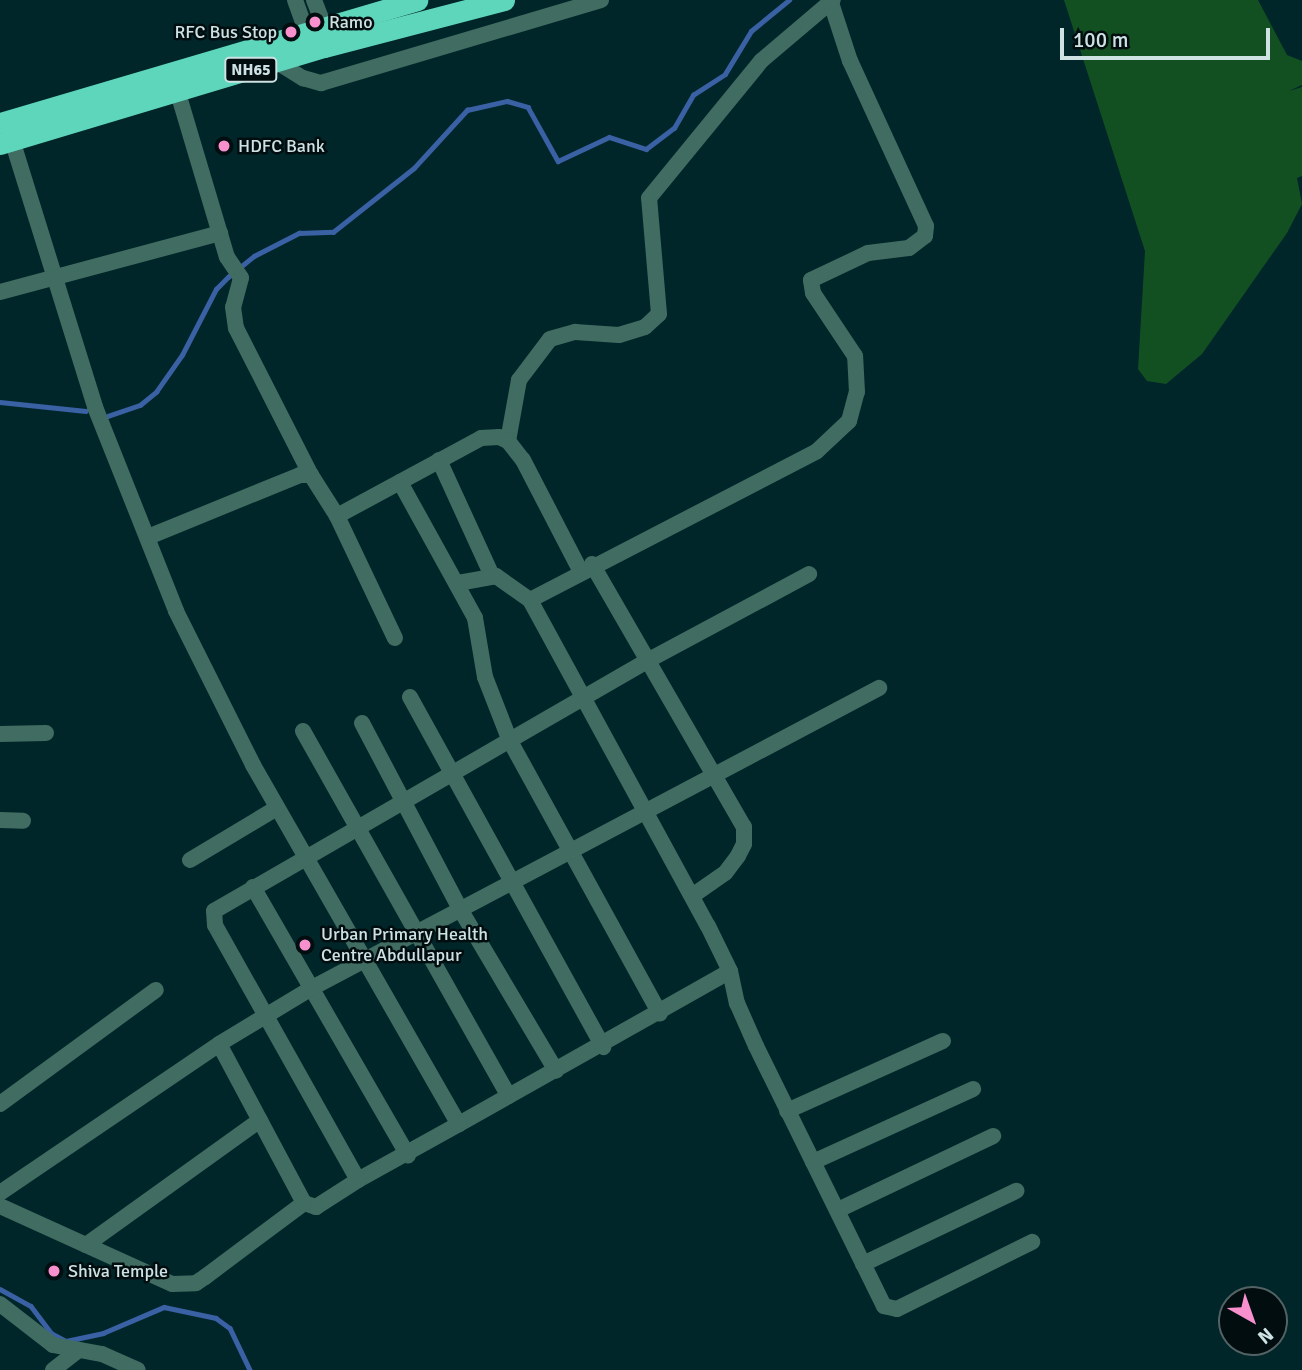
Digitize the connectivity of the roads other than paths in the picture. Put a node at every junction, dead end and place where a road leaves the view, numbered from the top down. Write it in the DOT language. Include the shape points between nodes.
graph roads {
  1 [pos="295,0"];
  2 [pos="314,0"];
  3 [pos="417,0"];
  4 [pos="504,0"];
  5 [pos="601,0"];
  6 [pos="832,1"];
  7 [pos="319,39"];
  8 [pos="277,62"];
  9 [pos="178,93"];
  10 [pos="4,136"];
  11 [pos="220,233"];
  12 [pos="53,279"];
  13 [pos="0,292"];
  14 [pos="509,441"];
  15 [pos="439,460"];
  16 [pos="311,475"];
  17 [pos="400,482"];
  18 [pos="337,516"];
  19 [pos="148,537"];
  20 [pos="586,567"];
  21 [pos="809,574"];
  22 [pos="492,576"];
  23 [pos="458,583"];
  24 [pos="530,600"];
  25 [pos="395,638"];
  26 [pos="647,661"];
  27 [pos="879,688"];
  28 [pos="410,697"];
  29 [pos="582,701"];
  30 [pos="362,723"];
  31 [pos="303,731"];
  32 [pos="46,733"];
  33 [pos="0,734"];
  34 [pos="510,741"];
  35 [pos="454,772"];
  36 [pos="714,773"];
  37 [pos="405,800"];
  38 [pos="277,808"];
  39 [pos="648,811"];
  40 [pos="0,820"];
  41 [pos="23,821"];
  42 [pos="359,828"];
  43 [pos="572,853"];
  44 [pos="306,856"];
  45 [pos="190,860"];
  46 [pos="514,880"];
  47 [pos="253,887"];
  48 [pos="692,896"];
  49 [pos="460,909"];
  50 [pos="415,933"];
  51 [pos="368,962"];
  52 [pos="730,971"];
  53 [pos="310,989"];
  54 [pos="156,990"];
  55 [pos="660,1014"];
  56 [pos="265,1017"];
  57 [pos="943,1041"];
  58 [pos="219,1044"];
  59 [pos="603,1047"];
  60 [pos="556,1071"];
  61 [pos="973,1089"];
  62 [pos="509,1096"];
  63 [pos="0,1104"];
  64 [pos="787,1111"];
  65 [pos="260,1120"];
  66 [pos="458,1124"];
  67 [pos="993,1136"];
  68 [pos="408,1154"];
  69 [pos="813,1162"];
  70 [pos="358,1180"];
  71 [pos="1016,1191"];
  72 [pos="0,1193"];
  73 [pos="304,1203"];
  74 [pos="0,1206"];
  75 [pos="838,1210"];
  76 [pos="1032,1242"];
  77 [pos="86,1245"];
  78 [pos="863,1264"];
  79 [pos="0,1304"];
  80 [pos="79,1350"];
  81 [pos="53,1370"];
  82 [pos="138,1370"];
  1 -- 7 [label="street"];
  2 -- 7 [label="street"];
  3 -- 7 [label="highway, NH65"];
  4 -- 7 [label="highway, NH65"];
  5 -- 8 [label="street" via="321,83"];
  6 -- 14 [label="street" via="761,61 649,198 659,314 645,327 619,335 575,332 550,339 519,380"];
  6 -- 20 [label="street" via="850,61 926,226 925,236 909,248 869,253 811,280 813,293 855,356 857,392 849,421 817,451"];
  7 -- 8 [label="highway, NH65"];
  7 -- 10 [label="highway, NH65"];
  8 -- 9 [label="highway, NH65"];
  9 -- 10 [label="highway, NH65"];
  9 -- 11 [label="street"];
  10 -- 12 [label="street"];
  11 -- 12 [label="street"];
  11 -- 16 [label="street" via="236,271 236,328"];
  12 -- 13 [label="street"];
  12 -- 19 [label="street" via="95,407"];
  14 -- 15 [label="street" via="481,438"];
  14 -- 20 [label="street"];
  15 -- 17 [label="street"];
  15 -- 22 [label="street"];
  16 -- 18 [label="street"];
  16 -- 19 [label="street" via="287,480"];
  17 -- 18 [label="street"];
  17 -- 23 [label="street"];
  18 -- 25 [label="street"];
  19 -- 38 [label="street" via="206,676"];
  20 -- 24 [label="street"];
  20 -- 26 [label="street"];
  21 -- 26 [label="street"];
  22 -- 23 [label="street"];
  22 -- 24 [label="street" via="506,579"];
  23 -- 34 [label="street" via="475,618 485,677"];
  24 -- 29 [label="street"];
  26 -- 29 [label="street"];
  26 -- 36 [label="street"];
  27 -- 36 [label="street"];
  28 -- 35 [label="street"];
  29 -- 34 [label="street"];
  29 -- 39 [label="street"];
  30 -- 37 [label="street"];
  31 -- 42 [label="street"];
  32 -- 33 [label="street"];
  34 -- 35 [label="street"];
  34 -- 43 [label="street"];
  35 -- 37 [label="street"];
  35 -- 46 [label="street"];
  36 -- 39 [label="street"];
  36 -- 48 [label="street" via="744,827 744,844 725,873"];
  37 -- 42 [label="street"];
  37 -- 49 [label="street"];
  38 -- 44 [label="street"];
  38 -- 45 [label="street"];
  39 -- 43 [label="street"];
  39 -- 48 [label="street"];
  40 -- 41 [label="street"];
  42 -- 44 [label="street"];
  42 -- 50 [label="street"];
  43 -- 46 [label="street"];
  43 -- 55 [label="street"];
  44 -- 47 [label="street"];
  44 -- 51 [label="street"];
  46 -- 49 [label="street"];
  46 -- 59 [label="street"];
  47 -- 53 [label="street"];
  47 -- 56 [label="street" via="220,906 213,920"];
  48 -- 52 [label="street"];
  49 -- 50 [label="street"];
  49 -- 60 [label="street"];
  50 -- 51 [label="street"];
  50 -- 62 [label="street"];
  51 -- 53 [label="street"];
  51 -- 66 [label="street"];
  52 -- 55 [label="street"];
  52 -- 64 [label="street" via="737,1003"];
  53 -- 56 [label="street"];
  53 -- 68 [label="street"];
  54 -- 63 [label="street"];
  55 -- 59 [label="street"];
  56 -- 58 [label="street"];
  56 -- 70 [label="street"];
  57 -- 64 [label="street"];
  58 -- 65 [label="street"];
  58 -- 72 [label="street"];
  59 -- 60 [label="street"];
  60 -- 62 [label="street"];
  61 -- 69 [label="street"];
  62 -- 66 [label="street"];
  64 -- 69 [label="street"];
  65 -- 73 [label="street"];
  65 -- 77 [label="street"];
  66 -- 68 [label="street"];
  67 -- 75 [label="street"];
  68 -- 70 [label="street"];
  69 -- 75 [label="street"];
  70 -- 73 [label="street" via="316,1207"];
  71 -- 78 [label="street"];
  73 -- 77 [label="street" via="196,1283 172,1284"];
  74 -- 77 [label="street"];
  75 -- 78 [label="street"];
  76 -- 78 [label="street" via="893,1310 884,1306"];
  79 -- 80 [label="street" via="48,1342"];
  80 -- 81 [label="street"];
  80 -- 82 [label="street"];
}
